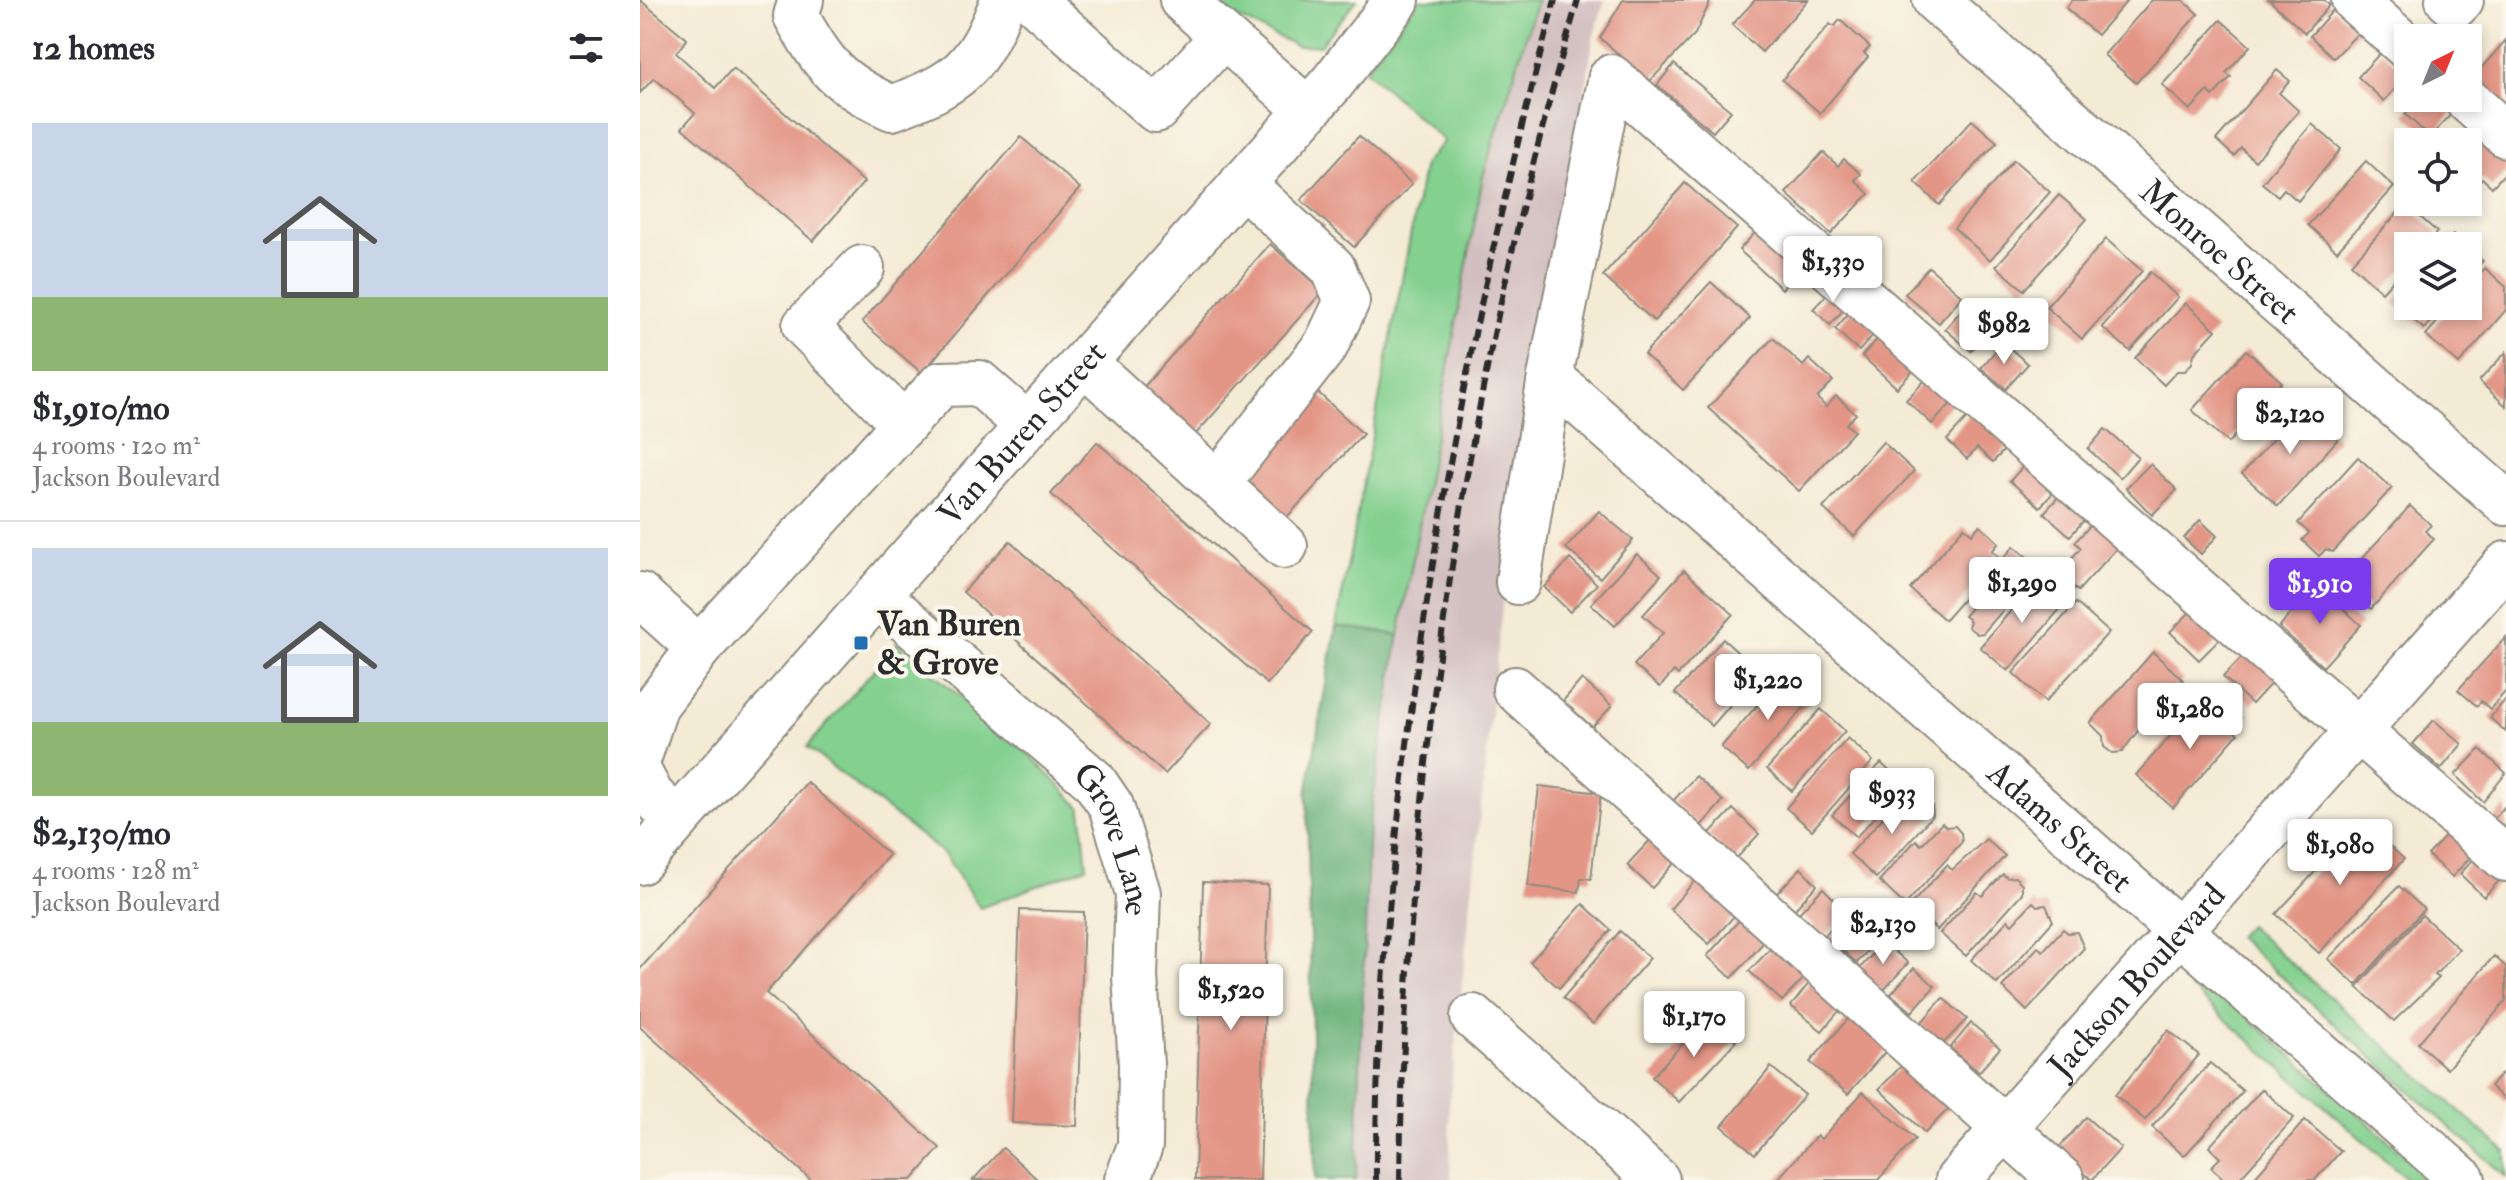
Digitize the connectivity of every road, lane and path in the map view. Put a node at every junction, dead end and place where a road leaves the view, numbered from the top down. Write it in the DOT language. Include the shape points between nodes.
graph roads {
  1 [pos="801,0"];
  2 [pos="1003,0"];
  3 [pos="1032,0"];
  4 [pos="1182,0"];
  5 [pos="1397,0"];
  6 [pos="1935,0"];
  7 [pos="2354,0"];
  8 [pos="2448,0"];
  9 [pos="2461,0"];
  10 [pos="1223,36"];
  11 [pos="2394,36"];
  12 [pos="1308,110"];
  13 [pos="2481,112"];
  14 [pos="2506,135"];
  15 [pos="1242,183"];
  16 [pos="862,268"];
  17 [pos="1085,363"];
  18 [pos="1550,377"];
  19 [pos="904,424"];
  20 [pos="1028,426"];
  21 [pos="1218,483"];
  22 [pos="2506,503"];
  23 [pos="1285,546"];
  24 [pos="2506,564"];
  25 [pos="1518,582"];
  26 [pos="640,595"];
  27 [pos="877,595"];
  28 [pos="699,648"];
  29 [pos="1515,689"];
  30 [pos="2358,730"];
  31 [pos="640,754"];
  32 [pos="640,774"];
  33 [pos="677,820"];
  34 [pos="2506,859"];
  35 [pos="640,862"];
  36 [pos="2180,930"];
  37 [pos="1473,1017"];
  38 [pos="2004,1128"];
  39 [pos="1127,1180"];
  40 [pos="1657,1180"];
  41 [pos="1958,1180"];
  42 [pos="2062,1180"];
  43 [pos="2463,1180"];
  1 -- 2 [label="street" via="796,16 822,61 853,90 892,108 942,89 982,51"];
  3 -- 10 [label="street" via="1156,110"];
  4 -- 10 [label="street"];
  5 -- 12 [label="street, Van Buren Street"];
  6 -- 22 [label="street, Monroe Street"];
  7 -- 11 [label="street"];
  8 -- 9 [label="street" via="2455,6"];
  10 -- 12 [label="street"];
  12 -- 15 [label="street, Van Buren Street"];
  13 -- 14 [label="street"];
  15 -- 17 [label="street, Van Buren Street"];
  15 -- 21 [label="street" via="1333,268 1347,301 1326,345"];
  16 -- 19 [label="street" via="805,326"];
  17 -- 20 [label="street, Van Buren Street"];
  17 -- 21 [label="street"];
  18 -- 25 [label="street"];
  18 -- 30 [label="street" via="1611,77"];
  18 -- 36 [label="street, Adams Street"];
  19 -- 20 [label="street" via="941,384 979,383"];
  19 -- 28 [label="street"];
  20 -- 27 [label="street, Van Buren Street"];
  21 -- 23 [label="street"];
  24 -- 30 [label="street, Jackson Boulevard"];
  26 -- 28 [label="street"];
  27 -- 33 [label="street, Van Buren Street"];
  27 -- 39 [label="street, Grove Lane" via="1094,781 1111,806 1138,893 1140,1146"];
  28 -- 31 [label="street" via="656,705"];
  29 -- 38 [label="street"];
  30 -- 34 [label="street"];
  30 -- 36 [label="street, Jackson Boulevard"];
  32 -- 33 [label="street" via="651,795"];
  33 -- 35 [label="street, Van Buren Street"];
  36 -- 38 [label="street, Jackson Boulevard"];
  36 -- 43 [label="street, Adams Street"];
  37 -- 40 [label="street"];
  38 -- 41 [label="street, Jackson Boulevard"];
  38 -- 42 [label="street"];
}
